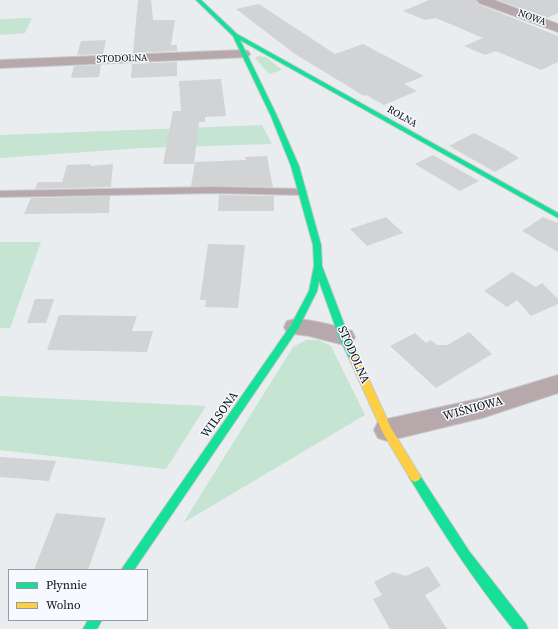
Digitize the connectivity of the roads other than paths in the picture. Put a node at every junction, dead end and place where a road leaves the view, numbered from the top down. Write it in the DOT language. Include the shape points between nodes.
graph roads {
  1 [pos="198,0"];
  2 [pos="483,0"];
  3 [pos="558,28"];
  4 [pos="236,35"];
  5 [pos="243,54"];
  6 [pos="0,64"];
  7 [pos="302,192"];
  8 [pos="0,194"];
  9 [pos="558,216"];
  10 [pos="318,266"];
  11 [pos="295,327"];
  12 [pos="344,337"];
  13 [pos="558,384"];
  14 [pos="387,430"];
  15 [pos="128,569"];
  16 [pos="521,629"];
  1 -- 4 [label="street, STODOLNA"];
  2 -- 3 [label="street, NOWA"];
  4 -- 5 [label="street, STODOLNA"];
  4 -- 9 [label="street, ROLNA"];
  5 -- 6 [label="street, STODOLNA"];
  5 -- 7 [label="street, STODOLNA" via="274,116 295,166"];
  7 -- 8 [label="lane" via="213,190"];
  7 -- 10 [label="street, STODOLNA" via="317,245"];
  10 -- 11 [label="street, WILSONA" via="313,291"];
  10 -- 12 [label="street, STODOLNA"];
  11 -- 12 [label="street"];
  11 -- 15 [label="street, WILSONA"];
  12 -- 14 [label="street, STODOLNA"];
  13 -- 14 [label="street, WIŚNIOWA" via="482,408"];
  14 -- 16 [label="street, STODOLNA" via="432,506 501,605"];
}
